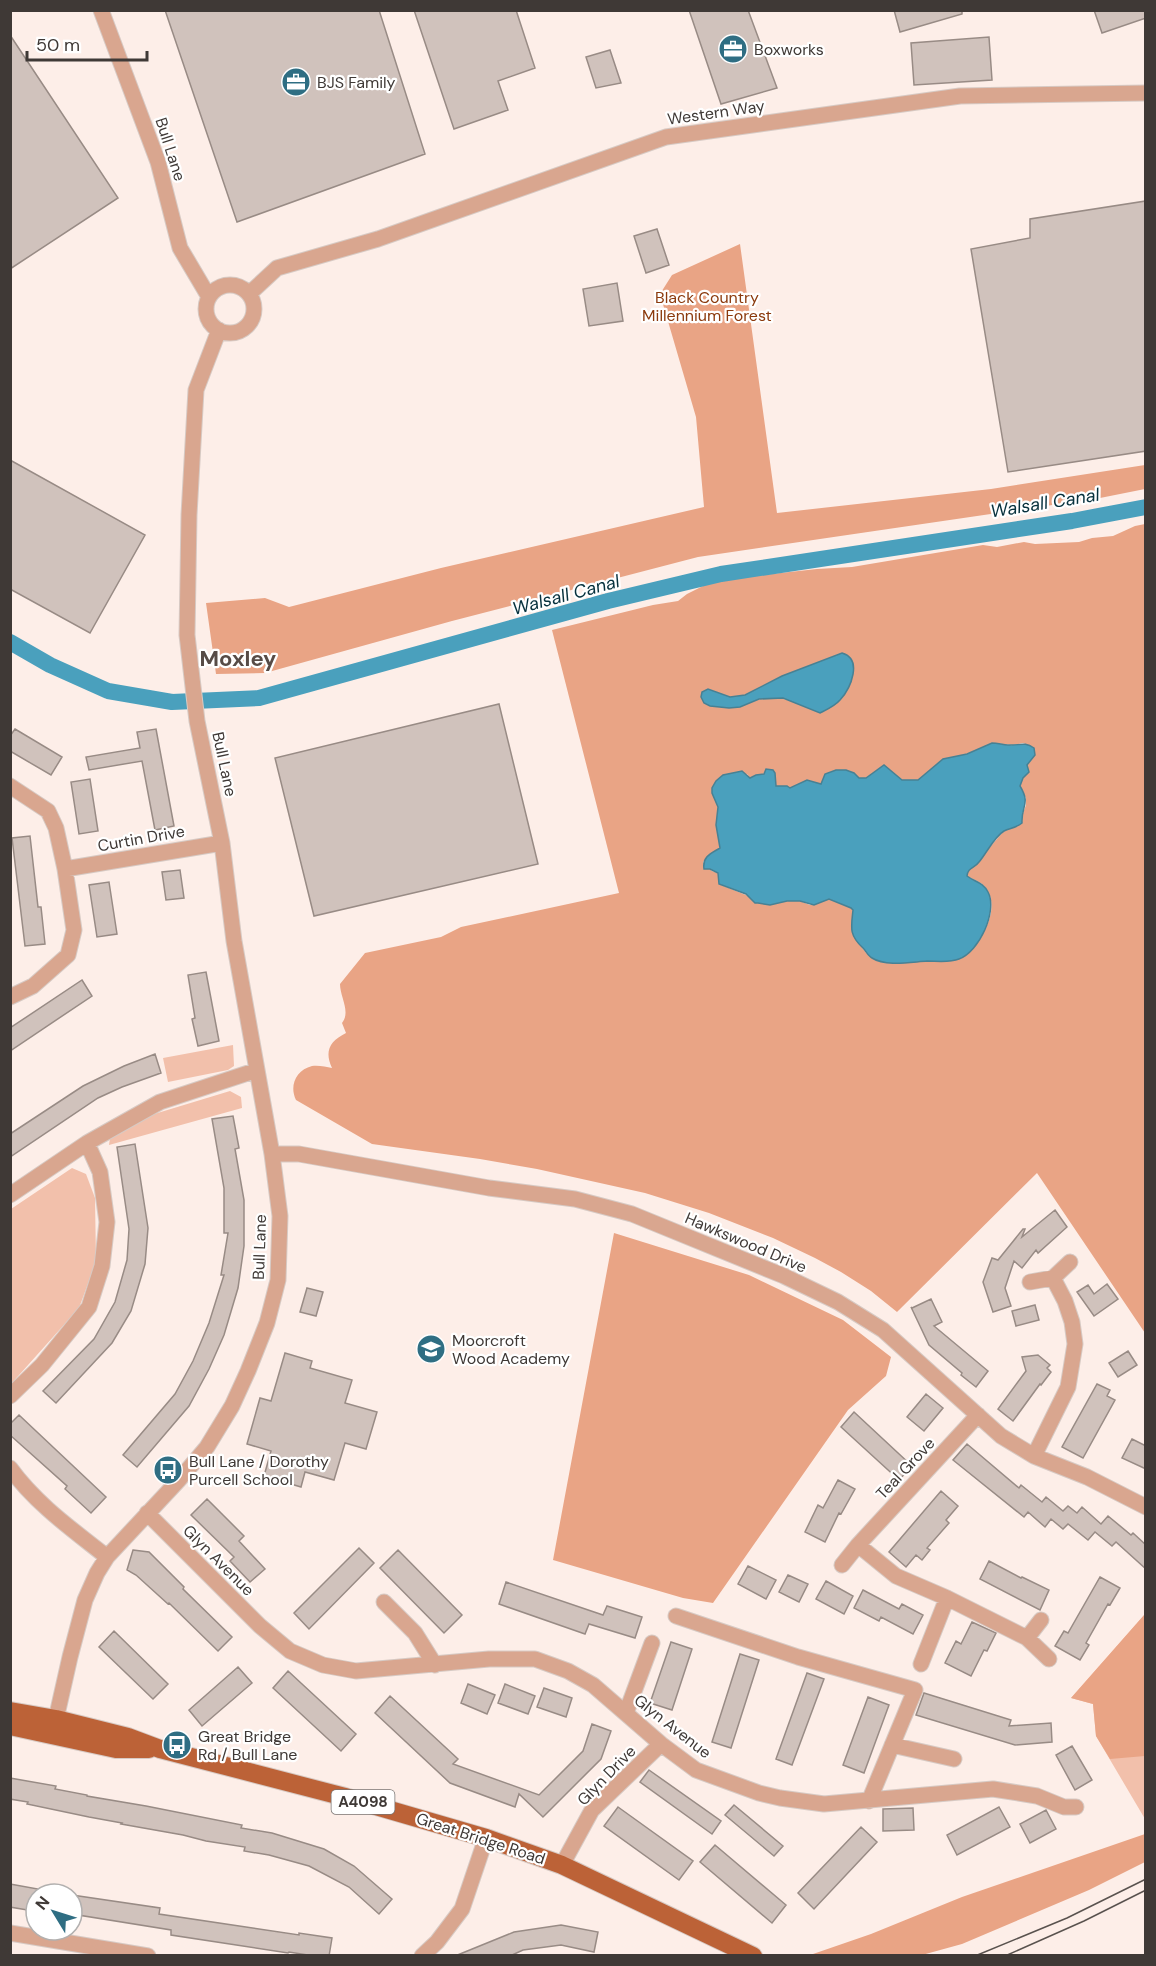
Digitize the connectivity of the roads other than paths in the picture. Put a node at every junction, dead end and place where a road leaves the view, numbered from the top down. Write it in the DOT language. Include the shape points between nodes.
graph roads {
  1 [pos="101,10"];
  2 [pos="1146,93"];
  3 [pos="249,294"];
  4 [pos="209,297"];
  5 [pos="219,330"];
  6 [pos="10,786"];
  7 [pos="222,843"];
  8 [pos="65,869"];
  9 [pos="10,997"];
  10 [pos="258,1070"];
  11 [pos="87,1143"];
  12 [pos="272,1154"];
  13 [pos="10,1196"];
  14 [pos="1070,1262"];
  15 [pos="1053,1278"];
  16 [pos="1030,1282"];
  17 [pos="10,1396"];
  18 [pos="978,1415"];
  19 [pos="1034,1456"];
  20 [pos="10,1468"];
  21 [pos="1146,1507"];
  22 [pos="147,1514"];
  23 [pos="858,1545"];
  24 [pos="107,1557"];
  25 [pos="842,1565"];
  26 [pos="947,1598"];
  27 [pos="384,1602"];
  28 [pos="676,1616"];
  29 [pos="1041,1620"];
  30 [pos="1027,1638"];
  31 [pos="652,1643"];
  32 [pos="1049,1659"];
  33 [pos="921,1664"];
  34 [pos="435,1665"];
  35 [pos="10,1711"];
  36 [pos="626,1713"];
  37 [pos="56,1719"];
  38 [pos="10,1726"];
  39 [pos="34,1732"];
  40 [pos="89,1743"];
  41 [pos="661,1744"];
  42 [pos="892,1745"];
  43 [pos="160,1749"];
  44 [pos="954,1760"];
  45 [pos="869,1801"];
  46 [pos="1076,1807"];
  47 [pos="486,1838"];
  48 [pos="562,1864"];
  49 [pos="10,1933"];
  50 [pos="148,1956"];
  51 [pos="422,1956"];
  52 [pos="753,1956"];
  1 -- 4 [label="street, Bull Lane" via="158,162 180,248"];
  2 -- 3 [label="street, Western Way" via="960,96 666,137 378,239 277,268"];
  3 -- 4 [label="street" via="236,285 228,285"];
  3 -- 5 [label="street" via="254,309 248,324 234,332"];
  4 -- 5 [label="street, Bull Lane" via="208,319"];
  5 -- 7 [label="street, Bull Lane" via="196,390 187,635 197,721"];
  6 -- 8 [label="street" via="48,811"];
  7 -- 8 [label="street, Curtin Drive"];
  7 -- 10 [label="street, Bull Lane" via="234,941"];
  8 -- 9 [label="street" via="74,930 68,955 33,986"];
  10 -- 11 [label="street" via="160,1102"];
  10 -- 12 [label="street, Bull Lane"];
  11 -- 13 [label="street"];
  11 -- 17 [label="street" via="100,1172 107,1222 102,1266 88,1307 42,1365"];
  12 -- 18 [label="street, Hawkswood Drive" via="299,1154 575,1199 632,1215 838,1302 884,1330"];
  12 -- 22 [label="street, Bull Lane" via="280,1216 279,1254 278,1280 267,1323 241,1387 207,1447"];
  14 -- 15 [label="street"];
  15 -- 16 [label="street"];
  15 -- 19 [label="street" via="1072,1322 1075,1344 1068,1387"];
  18 -- 19 [label="street, Hawkswood Drive" via="1001,1436"];
  18 -- 23 [label="street, Teal Grove"];
  19 -- 21 [label="street, Hawkswood Drive"];
  20 -- 24 [label="street" via="63,1522"];
  22 -- 24 [label="street, Bull Lane"];
  22 -- 34 [label="street, Glyn Avenue" via="237,1605 290,1651 323,1665 356,1671"];
  23 -- 25 [label="street, Teal Grove"];
  23 -- 26 [label="street" via="896,1576"];
  24 -- 37 [label="street, Bull Lane" via="85,1600"];
  26 -- 30 [label="street"];
  26 -- 33 [label="street"];
  27 -- 34 [label="street" via="415,1633"];
  28 -- 42 [label="street" via="798,1657 915,1690"];
  29 -- 30 [label="street"];
  30 -- 32 [label="street"];
  31 -- 36 [label="street"];
  34 -- 36 [label="street, Glyn Avenue" via="534,1659 593,1685"];
  35 -- 37 [label="main road, Great Bridge Road / A4098"];
  36 -- 41 [label="street, Glyn Avenue"];
  37 -- 39 [label="street"];
  37 -- 40 [label="street" via="58,1728 81,1734"];
  37 -- 43 [label="main road, Great Bridge Road / A4098"];
  38 -- 39 [label="main road, Great Bridge Road / A4098"];
  39 -- 40 [label="main road, Great Bridge Road / A4098"];
  40 -- 43 [label="main road, Great Bridge Road / A4098" via="116,1749"];
  41 -- 45 [label="street, Glyn Avenue" via="696,1770 780,1798 824,1804"];
  41 -- 48 [label="street, Glyn Drive" via="592,1810"];
  42 -- 44 [label="street"];
  42 -- 45 [label="street"];
  43 -- 47 [label="main road, Great Bridge Road / A4098"];
  45 -- 46 [label="street, Glyn Avenue" via="993,1789"];
  47 -- 48 [label="main road, Great Bridge Road / A4098"];
  47 -- 51 [label="street" via="462,1908"];
  48 -- 52 [label="main road, Great Bridge Road / A4098"];
  49 -- 50 [label="street"];
}
